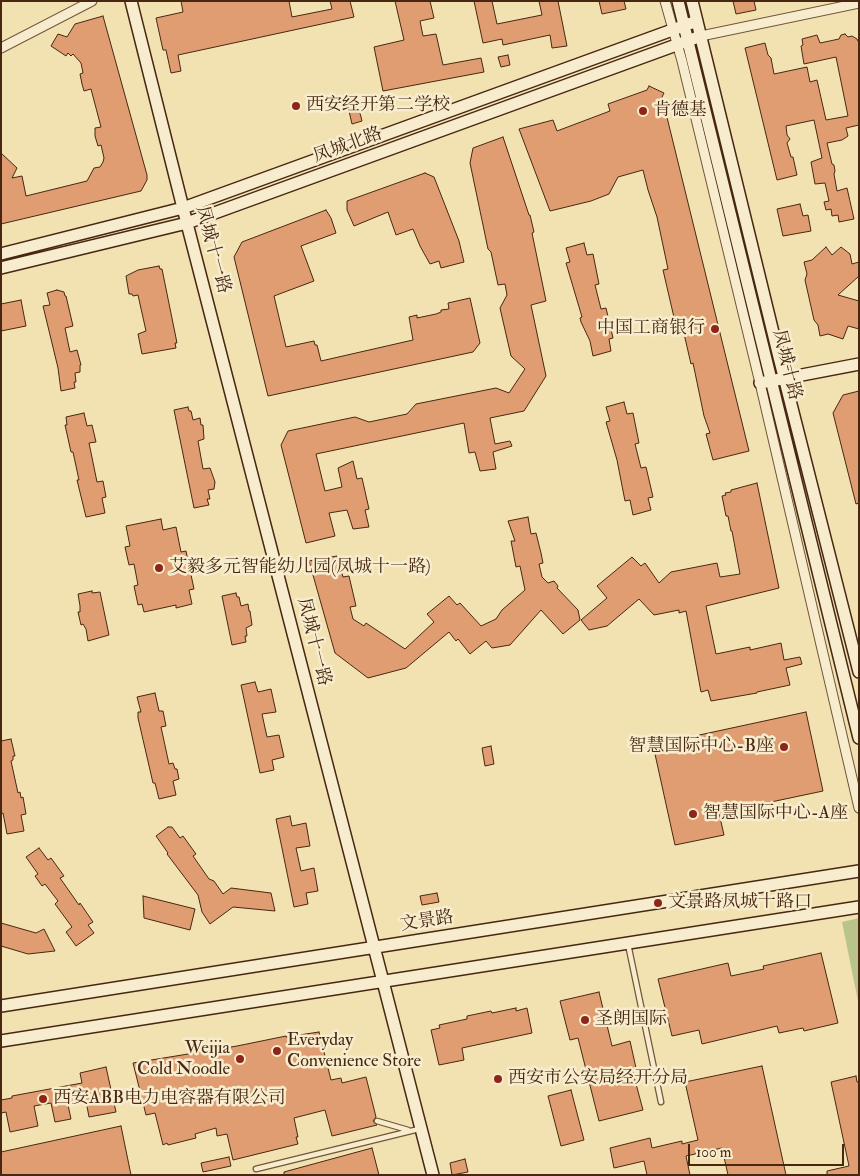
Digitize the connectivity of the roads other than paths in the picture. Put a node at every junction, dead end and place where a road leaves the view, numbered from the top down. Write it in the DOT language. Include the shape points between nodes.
graph roads {
  1 [pos="92,1"];
  2 [pos="131,1"];
  3 [pos="665,1"];
  4 [pos="678,1"];
  5 [pos="692,1"];
  6 [pos="859,3"];
  7 [pos="697,21"];
  8 [pos="679,28"];
  9 [pos="701,36"];
  10 [pos="683,43"];
  11 [pos="1,48"];
  12 [pos="183,208"];
  13 [pos="187,223"];
  14 [pos="1,254"];
  15 [pos="1,268"];
  16 [pos="859,364"];
  17 [pos="784,378"];
  18 [pos="766,382"];
  19 [pos="859,672"];
  20 [pos="859,738"];
  21 [pos="859,808"];
  22 [pos="859,871"];
  23 [pos="859,907"];
  24 [pos="628,943"];
  25 [pos="374,948"];
  26 [pos="382,981"];
  27 [pos="1,1006"];
  28 [pos="1,1040"];
  29 [pos="661,1102"];
  30 [pos="377,1122"];
  31 [pos="415,1130"];
  32 [pos="256,1169"];
  33 [pos="433,1175"];
  1 -- 11 [label="street"];
  2 -- 12 [label="main road, 凤城十一路"];
  3 -- 8 [label="street"];
  4 -- 8 [label="main road, 凤城十路"];
  5 -- 7 [label="main road, 凤城十路"];
  6 -- 9 [label="street"];
  7 -- 8 [label="main road, 凤城北路"];
  7 -- 9 [label="main road, 凤城十路"];
  8 -- 10 [label="main road, 凤城十路"];
  8 -- 12 [label="main road, 凤城北路"];
  9 -- 10 [label="main road, 凤城北路"];
  9 -- 17 [label="main road, 凤城十路"];
  10 -- 13 [label="main road, 凤城北路"];
  10 -- 18 [label="main road, 凤城十路"];
  12 -- 13 [label="main road, 凤城十一路"];
  12 -- 14 [label="main road, 凤城北路"];
  13 -- 15 [label="main road, 凤城北路"];
  13 -- 25 [label="main road, 凤城十一路"];
  16 -- 17 [label="main road"];
  17 -- 18 [label="main road"];
  17 -- 19 [label="main road, 凤城十路"];
  18 -- 20 [label="main road, 凤城十路"];
  18 -- 21 [label="street"];
  22 -- 25 [label="main road, 文景路"];
  23 -- 24 [label="main road"];
  24 -- 26 [label="main road"];
  24 -- 29 [label="lane"];
  25 -- 26 [label="main road, 凤城十一路"];
  25 -- 27 [label="main road, 文景路"];
  26 -- 28 [label="main road"];
  26 -- 31 [label="main road, 凤城十一路"];
  30 -- 31 [label="lane"];
  31 -- 32 [label="lane"];
  31 -- 33 [label="main road, 凤城十一路"];
}
